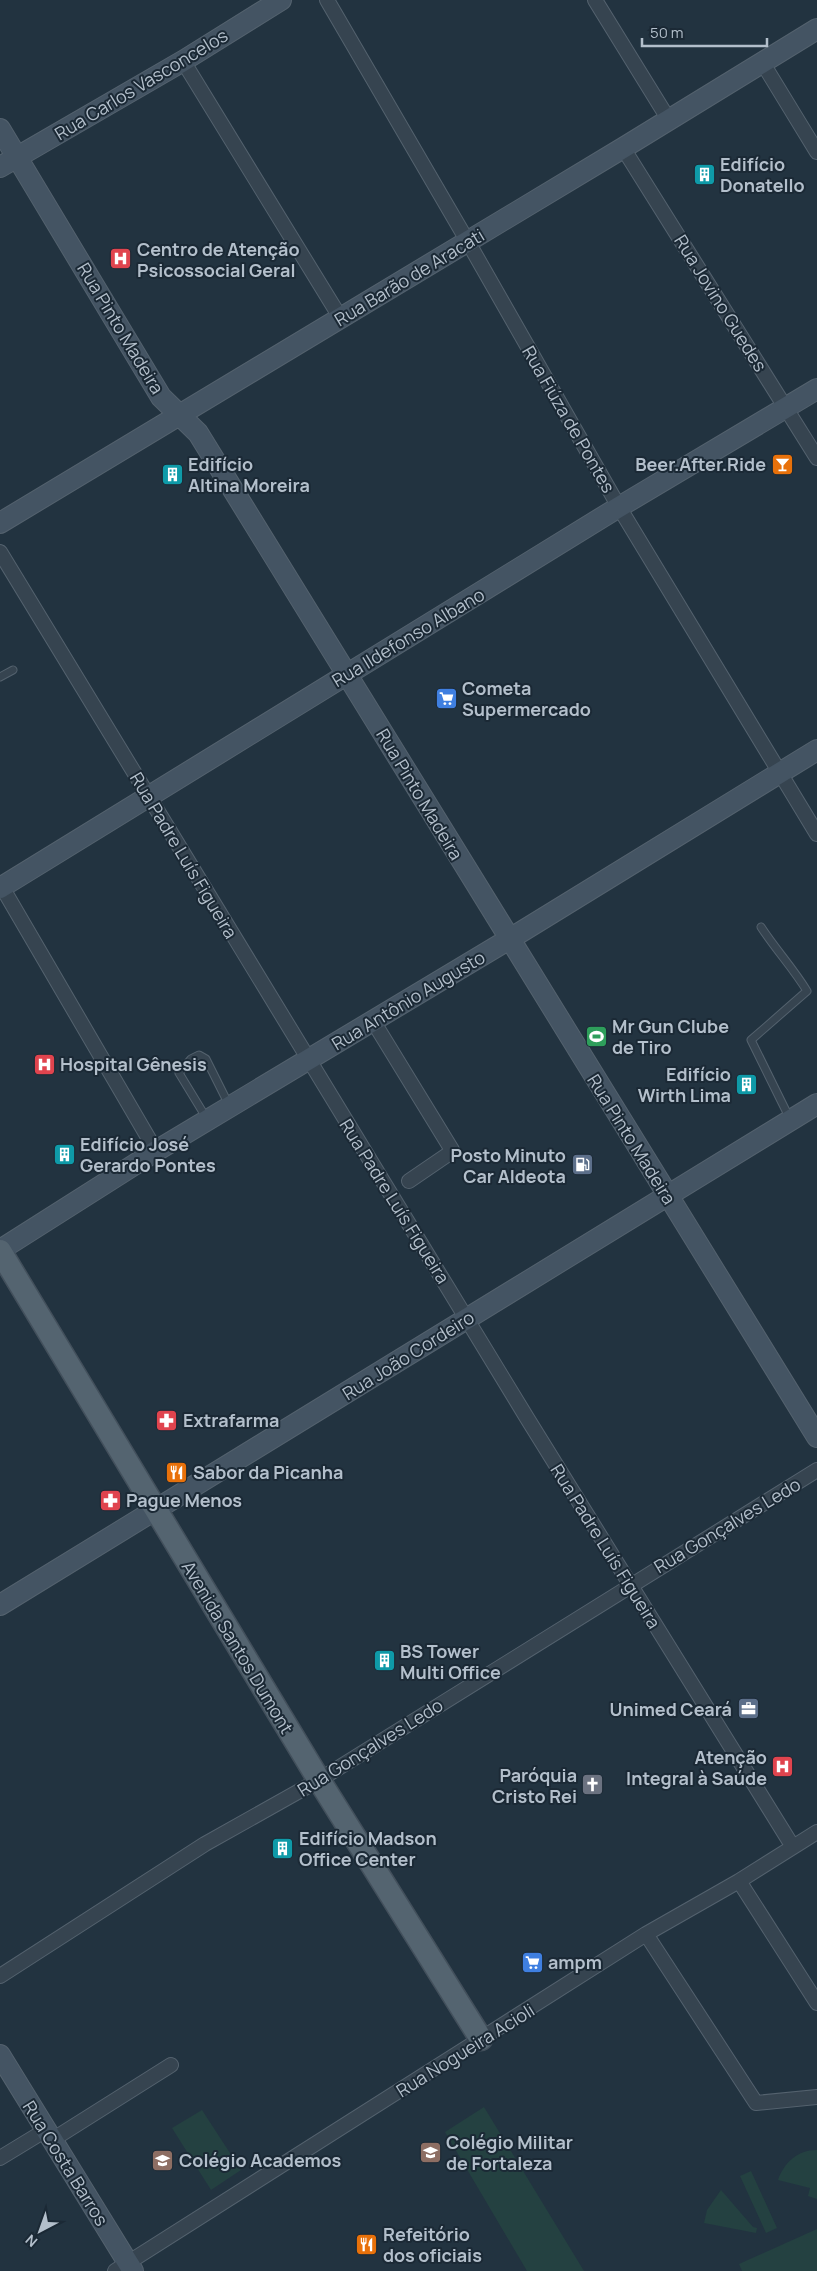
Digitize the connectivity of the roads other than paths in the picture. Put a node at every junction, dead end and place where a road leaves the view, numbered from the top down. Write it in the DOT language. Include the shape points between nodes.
graph roads {
  1 [pos="281,0"];
  2 [pos="327,0"];
  3 [pos="595,0"];
  4 [pos="817,29"];
  5 [pos="183,61"];
  6 [pos="762,62"];
  7 [pos="668,120"];
  8 [pos="0,128"];
  9 [pos="623,148"];
  10 [pos="817,152"];
  11 [pos="17,157"];
  12 [pos="0,168"];
  13 [pos="468,242"];
  14 [pos="340,317"];
  15 [pos="817,389"];
  16 [pos="786,407"];
  17 [pos="182,415"];
  18 [pos="817,458"];
  19 [pos="619,507"];
  20 [pos="0,523"];
  21 [pos="0,552"];
  22 [pos="13,670"];
  23 [pos="347,674"];
  24 [pos="0,678"];
  25 [pos="817,750"];
  26 [pos="778,773"];
  27 [pos="149,796"];
  28 [pos="817,834"];
  29 [pos="1,887"];
  30 [pos="761,927"];
  31 [pos="509,940"];
  32 [pos="373,1021"];
  33 [pos="308,1059"];
  34 [pos="817,1104"];
  35 [pos="230,1107"];
  36 [pos="791,1120"];
  37 [pos="208,1121"];
  38 [pos="156,1151"];
  39 [pos="409,1180"];
  40 [pos="667,1196"];
  41 [pos="0,1250"];
  42 [pos="467,1318"];
  43 [pos="817,1437"];
  44 [pos="817,1470"];
  45 [pos="156,1510"];
  46 [pos="630,1584"];
  47 [pos="0,1605"];
  48 [pos="318,1780"];
  49 [pos="817,1832"];
  50 [pos="792,1847"];
  51 [pos="739,1881"];
  52 [pos="646,1934"];
  53 [pos="0,1976"];
  54 [pos="817,2003"];
  55 [pos="481,2039"];
  56 [pos="0,2055"];
  57 [pos="171,2065"];
  58 [pos="817,2097"];
  59 [pos="49,2135"];
  60 [pos="0,2158"];
  61 [pos="125,2268"];
  1 -- 5 [label="street, Rua Carlos Vasconcelos"];
  2 -- 13 [label="street, Rua Fiúza de Pontes"];
  3 -- 7 [label="street"];
  4 -- 6 [label="street, Rua Barão de Aracati"];
  5 -- 11 [label="street, Rua Carlos Vasconcelos"];
  5 -- 14 [label="street"];
  6 -- 7 [label="street, Rua Barão de Aracati"];
  6 -- 10 [label="street"];
  7 -- 9 [label="street, Rua Barão de Aracati"];
  8 -- 11 [label="street, Rua Pinto Madeira"];
  9 -- 13 [label="street, Rua Barão de Aracati"];
  9 -- 16 [label="street, Rua Jovino Guedes"];
  11 -- 12 [label="street, Rua Carlos Vasconcelos"];
  11 -- 17 [label="street, Rua Pinto Madeira" via="161,397"];
  13 -- 14 [label="street, Rua Barão de Aracati"];
  13 -- 19 [label="street, Rua Fiúza de Pontes"];
  14 -- 17 [label="street, Rua Barão de Aracati"];
  15 -- 16 [label="street, Rua Ildefonso Albano"];
  16 -- 18 [label="street, Rua Jovino Guedes"];
  16 -- 19 [label="street, Rua Ildefonso Albano"];
  17 -- 20 [label="street, Rua Barão de Aracati"];
  17 -- 23 [label="street, Rua Pinto Madeira" via="198,433"];
  19 -- 23 [label="street, Rua Ildefonso Albano"];
  19 -- 26 [label="street, Rua Fiúza de Pontes"];
  21 -- 27 [label="street, Rua Padre Luís Figueira"];
  22 -- 24 [label="lane"];
  23 -- 27 [label="street, Rua Ildefonso Albano"];
  23 -- 31 [label="street, Rua Pinto Madeira"];
  25 -- 26 [label="street, Rua Antônio Augusto"];
  26 -- 28 [label="street, Rua Fiúza de Pontes"];
  26 -- 31 [label="street, Rua Antônio Augusto"];
  27 -- 29 [label="street, Rua Ildefonso Albano"];
  27 -- 33 [label="street, Rua Padre Luís Figueira"];
  29 -- 38 [label="street"];
  30 -- 36 [label="lane" via="807,991 751,1040"];
  31 -- 32 [label="street, Rua Antônio Augusto"];
  31 -- 40 [label="street, Rua Pinto Madeira"];
  32 -- 33 [label="street, Rua Antônio Augusto"];
  32 -- 39 [label="street" via="452,1150"];
  33 -- 35 [label="street, Rua Antônio Augusto"];
  33 -- 42 [label="street, Rua Padre Luís Figueira"];
  34 -- 36 [label="street, Rua João Cordeiro"];
  35 -- 37 [label="street, Rua Antônio Augusto"];
  35 -- 37 [label="lane" via="206,1059 199,1055 190,1059 179,1073"];
  36 -- 40 [label="street, Rua João Cordeiro"];
  37 -- 38 [label="street, Rua Antônio Augusto"];
  38 -- 41 [label="street, Rua Antônio Augusto"];
  40 -- 42 [label="street, Rua João Cordeiro"];
  40 -- 43 [label="street, Rua Pinto Madeira"];
  41 -- 45 [label="main road, Avenida Santos Dumont"];
  42 -- 45 [label="street, Rua João Cordeiro"];
  42 -- 46 [label="street, Rua Padre Luís Figueira"];
  44 -- 46 [label="street, Rua Gonçalves Ledo"];
  45 -- 47 [label="street, Rua João Cordeiro"];
  45 -- 48 [label="main road, Avenida Santos Dumont"];
  46 -- 48 [label="street, Rua Gonçalves Ledo"];
  46 -- 50 [label="street, Rua Padre Luís Figueira"];
  48 -- 53 [label="street, Rua Gonçalves Ledo" via="205,1844"];
  48 -- 55 [label="main road, Avenida Santos Dumont"];
  49 -- 50 [label="street, Rua Nogueira Acioli"];
  50 -- 51 [label="street, Rua Nogueira Acioli"];
  51 -- 52 [label="street, Rua Nogueira Acioli"];
  51 -- 54 [label="street"];
  52 -- 55 [label="street, Rua Nogueira Acioli"];
  52 -- 58 [label="street" via="756,2103"];
  55 -- 61 [label="street, Rua Nogueira Acioli"];
  56 -- 59 [label="street, Rua Costa Barros"];
  57 -- 59 [label="street"];
  59 -- 60 [label="street"];
  59 -- 61 [label="street, Rua Costa Barros"];
}
